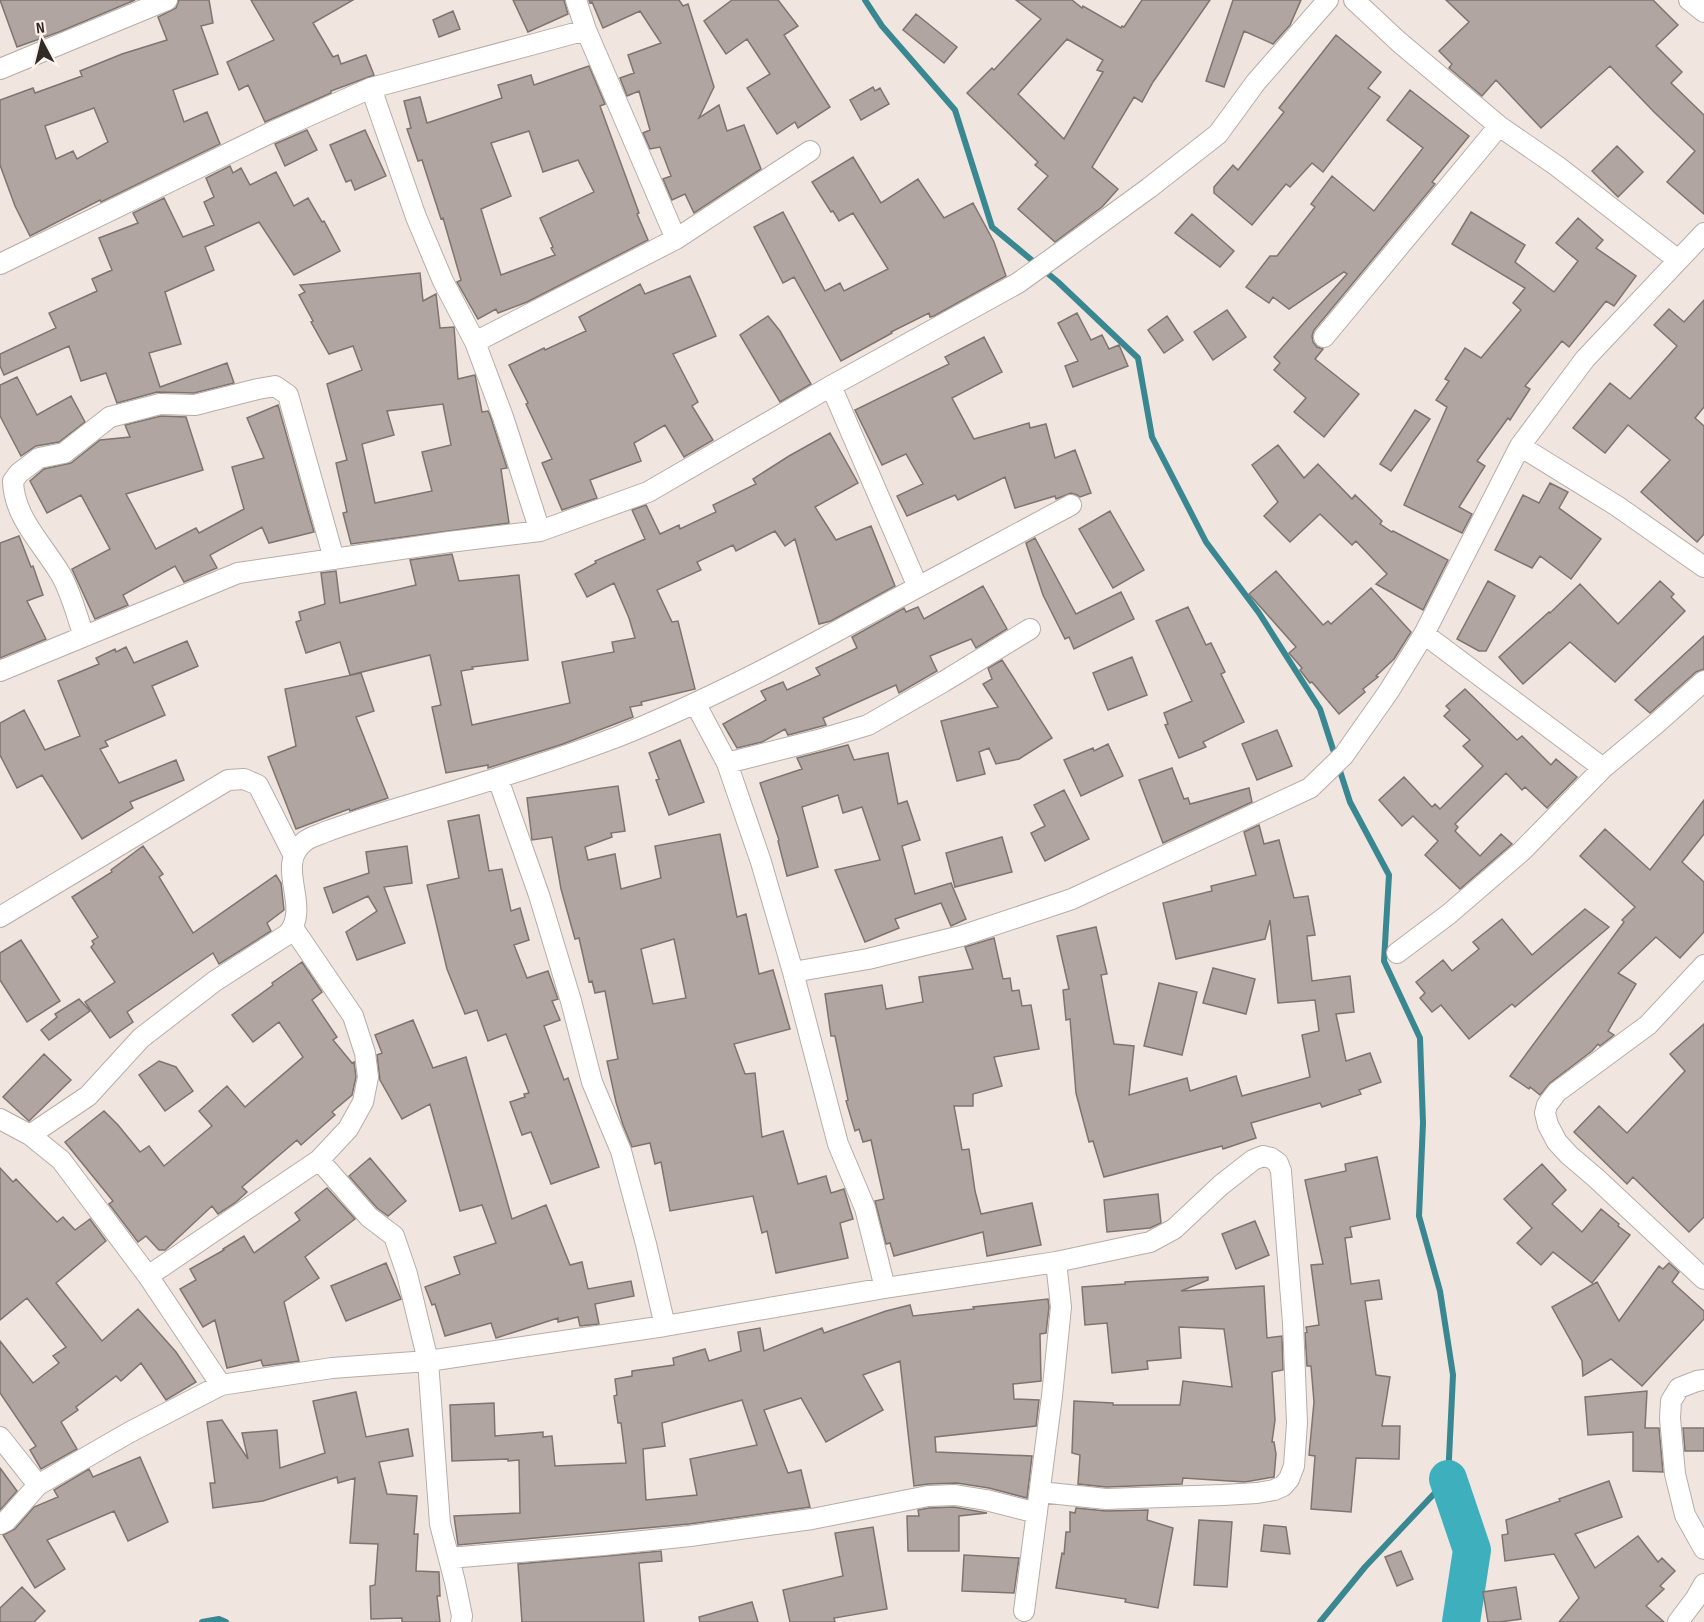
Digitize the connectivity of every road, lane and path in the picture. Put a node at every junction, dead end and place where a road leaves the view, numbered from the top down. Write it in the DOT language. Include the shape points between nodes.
graph roads {
  1 [pos="167,0"];
  2 [pos="576,0"];
  3 [pos="1328,0"];
  4 [pos="1354,0"];
  5 [pos="1689,0"];
  6 [pos="1704,12"];
  7 [pos="586,30"];
  8 [pos="0,69"];
  9 [pos="371,88"];
  10 [pos="1499,126"];
  11 [pos="810,151"];
  12 [pos="1704,233"];
  13 [pos="676,239"];
  14 [pos="1678,260"];
  15 [pos="0,264"];
  16 [pos="1324,337"];
  17 [pos="475,342"];
  18 [pos="831,386"];
  19 [pos="1520,446"];
  20 [pos="1071,505"];
  21 [pos="540,531"];
  22 [pos="1700,556"];
  23 [pos="334,559"];
  24 [pos="918,587"];
  25 [pos="1030,629"];
  26 [pos="1424,634"];
  27 [pos="84,636"];
  28 [pos="0,671"];
  29 [pos="1704,681"];
  30 [pos="694,703"];
  31 [pos="727,763"];
  32 [pos="1603,768"];
  33 [pos="498,779"];
  34 [pos="293,854"];
  35 [pos="0,917"];
  36 [pos="293,928"];
  37 [pos="1397,953"];
  38 [pos="1704,965"];
  39 [pos="793,972"];
  40 [pos="0,1119"];
  41 [pos="30,1135"];
  42 [pos="319,1160"];
  43 [pos="1056,1262"];
  44 [pos="1702,1273"];
  45 [pos="148,1276"];
  46 [pos="885,1288"];
  47 [pos="665,1326"];
  48 [pos="428,1361"];
  49 [pos="1704,1380"];
  50 [pos="221,1385"];
  51 [pos="0,1437"];
  52 [pos="38,1485"];
  53 [pos="1040,1492"];
  54 [pos="1037,1513"];
  55 [pos="0,1524"];
  56 [pos="1704,1549"];
  57 [pos="449,1558"];
  58 [pos="1704,1584"];
  59 [pos="1024,1611"];
  60 [pos="461,1622"];
  61 [pos="1678,1622"];
  1 -- 8 [label="street"];
  2 -- 7 [label="street"];
  3 -- 18 [label="street" via="1256,82 1218,134 1149,188 1018,283"];
  4 -- 10 [label="street"];
  5 -- 6 [label="street"];
  7 -- 9 [label="street"];
  7 -- 13 [label="street"];
  9 -- 15 [label="street"];
  9 -- 17 [label="street" via="416,217"];
  10 -- 14 [label="street"];
  10 -- 16 [label="street"];
  11 -- 13 [label="street"];
  12 -- 14 [label="street"];
  13 -- 17 [label="street"];
  14 -- 19 [label="street" via="1585,358"];
  17 -- 21 [label="street"];
  18 -- 21 [label="street" via="648,492"];
  18 -- 24 [label="street"];
  19 -- 22 [label="street"];
  19 -- 26 [label="street"];
  20 -- 24 [label="street"];
  21 -- 23 [label="street"];
  23 -- 27 [label="street" via="238,573"];
  23 -- 27 [label="street" via="288,395 275,386 195,405 160,404 110,417 64,453 39,458 13,481 13,494 28,527 62,577"];
  24 -- 30 [label="street" via="798,653"];
  25 -- 31 [label="street" via="868,725"];
  26 -- 32 [label="street"];
  26 -- 39 [label="street" via="1344,755 1310,788 1072,899 961,936 868,959"];
  27 -- 28 [label="street"];
  29 -- 32 [label="street"];
  30 -- 31 [label="street"];
  30 -- 33 [label="street"];
  31 -- 39 [label="street"];
  32 -- 37 [label="street" via="1522,851"];
  33 -- 34 [label="street" via="352,822 305,841"];
  33 -- 47 [label="street" via="539,895 592,1082 621,1151"];
  34 -- 35 [label="street" via="258,785 244,779 228,780"];
  34 -- 36 [label="street" via="291,868 297,897"];
  36 -- 41 [label="street" via="141,1038 88,1096"];
  36 -- 42 [label="street" via="353,1016 368,1077 363,1102 348,1129"];
  38 -- 44 [label="street" via="1648,1025 1557,1092 1545,1113 1557,1142 1569,1155"];
  39 -- 46 [label="street" via="838,1144 865,1209"];
  40 -- 41 [label="street"];
  41 -- 45 [label="street" via="61,1160"];
  42 -- 45 [label="street"];
  42 -- 48 [label="street" via="369,1217 394,1236"];
  43 -- 46 [label="street"];
  43 -- 53 [label="street" via="1061,1307"];
  43 -- 53 [label="street" via="1150,1242 1174,1229 1253,1160 1271,1158 1281,1171 1298,1424 1294,1466 1289,1479 1274,1490 1106,1499"];
  45 -- 50 [label="street"];
  46 -- 47 [label="street"];
  47 -- 48 [label="street"];
  48 -- 50 [label="street" via="332,1368"];
  48 -- 57 [label="street" via="440,1524"];
  49 -- 56 [label="street" via="1679,1388 1671,1401 1670,1418 1675,1474 1685,1515"];
  50 -- 52 [label="street"];
  51 -- 52 [label="street"];
  52 -- 55 [label="street"];
  53 -- 54 [label="street"];
  54 -- 57 [label="street" via="955,1495 928,1496 812,1519 690,1536"];
  54 -- 59 [label="street"];
  57 -- 60 [label="street"];
  58 -- 61 [label="street"];
}
